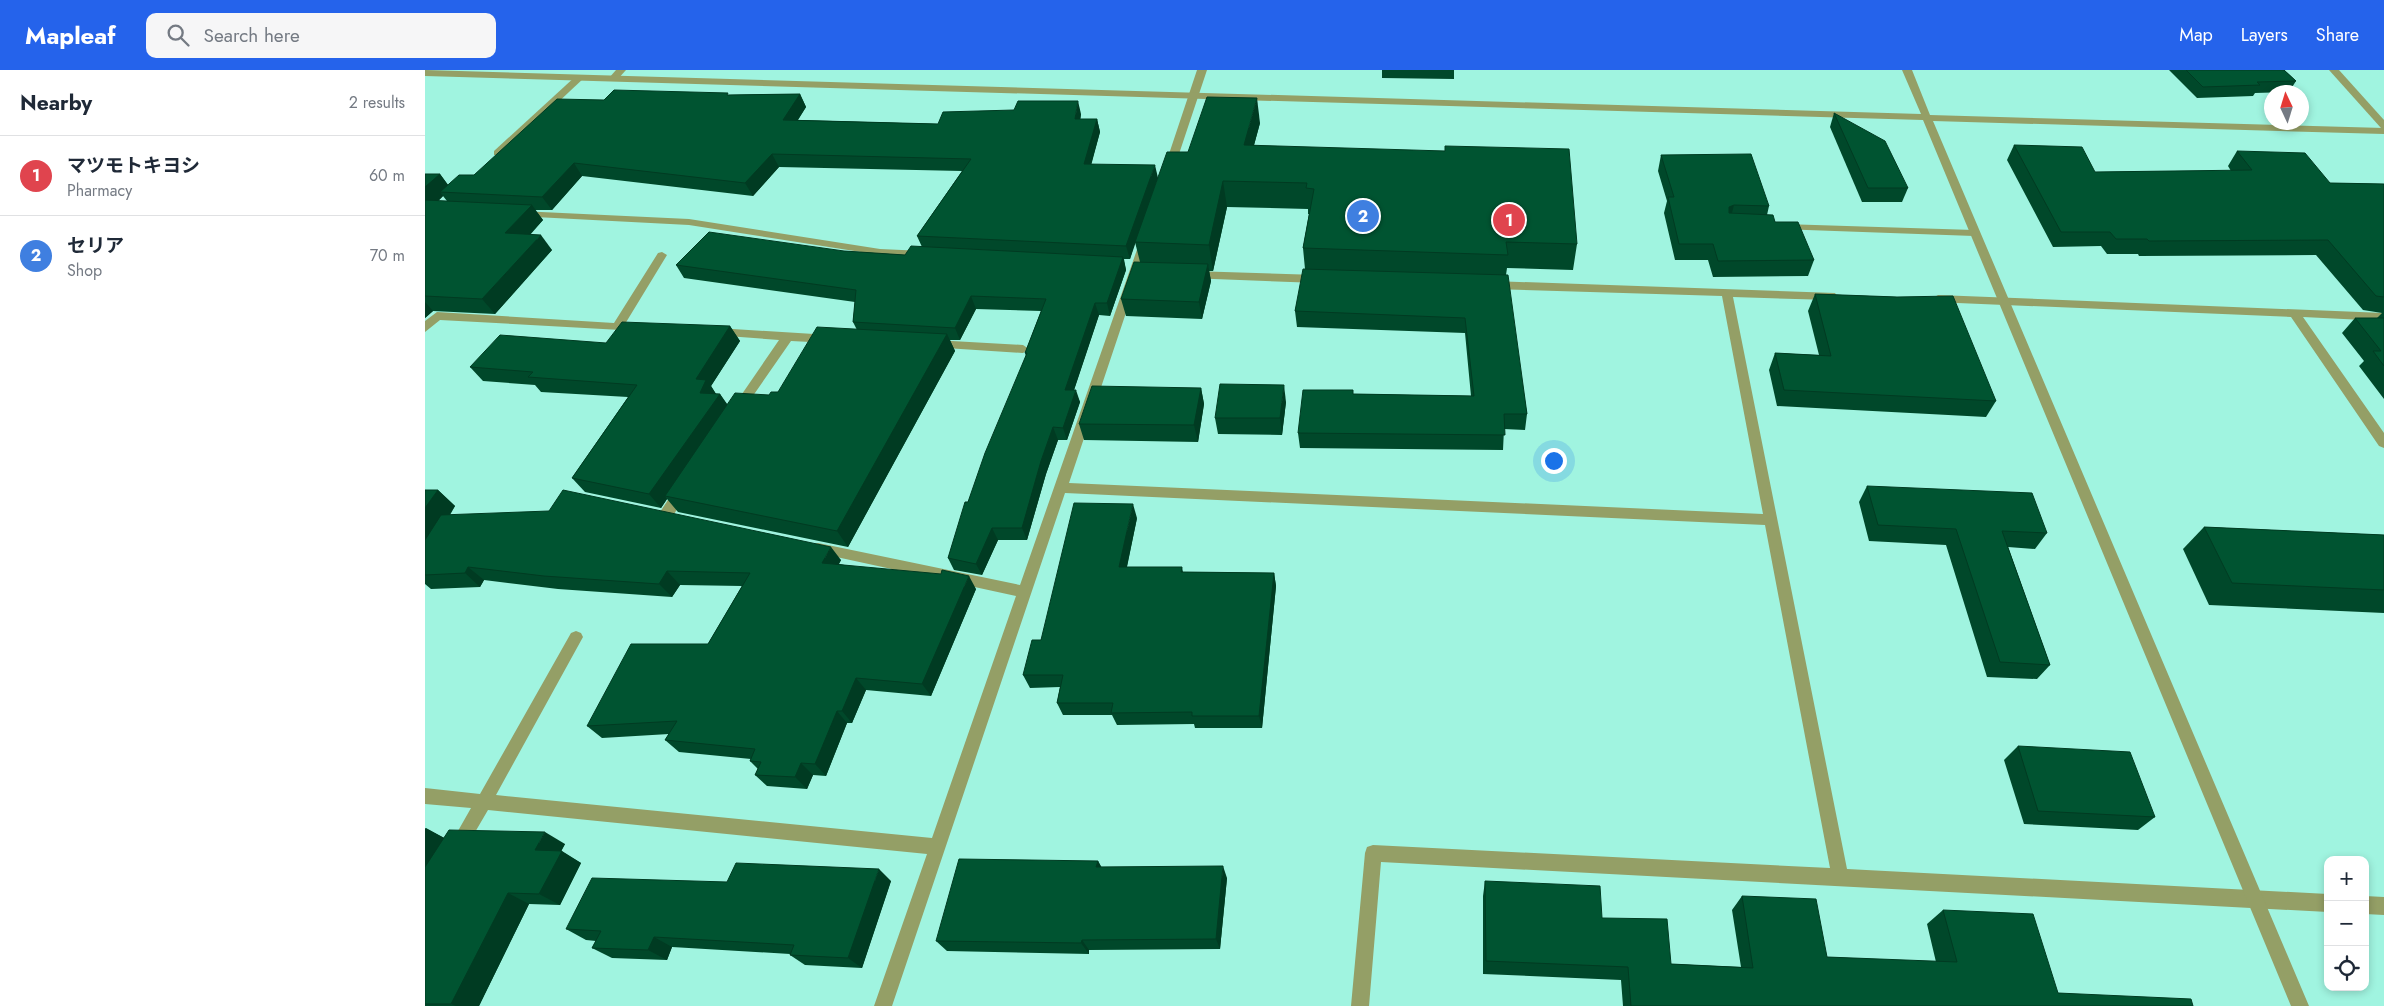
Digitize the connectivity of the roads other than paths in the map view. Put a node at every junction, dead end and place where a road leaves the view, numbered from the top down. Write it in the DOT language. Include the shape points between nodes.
graph roads {
  1 [pos="621,70"];
  2 [pos="1202,70"];
  3 [pos="1907,70"];
  4 [pos="2334,70"];
  5 [pos="425,73"];
  6 [pos="535,73"];
  7 [pos="580,77"];
  8 [pos="614,78"];
  9 [pos="1193,96"];
  10 [pos="1925,116"];
  11 [pos="2384,126"];
  12 [pos="2384,131"];
  13 [pos="487,163"];
  14 [pos="1165,180"];
  15 [pos="505,213"];
  16 [pos="1149,227"];
  17 [pos="1769,227"];
  18 [pos="1974,233"];
  19 [pos="662,255"];
  20 [pos="938,255"];
  21 [pos="1184,274"];
  22 [pos="1332,280"];
  23 [pos="1480,284"];
  24 [pos="1727,293"];
  25 [pos="1845,296"];
  26 [pos="1924,299"];
  27 [pos="2002,302"];
  28 [pos="2294,313"];
  29 [pos="2384,317"];
  30 [pos="617,327"];
  31 [pos="425,328"];
  32 [pos="646,328"];
  33 [pos="703,332"];
  34 [pos="787,336"];
  35 [pos="846,340"];
  36 [pos="925,344"];
  37 [pos="1023,348"];
  38 [pos="732,418"];
  39 [pos="2384,444"];
  40 [pos="693,475"];
  41 [pos="1061,488"];
  42 [pos="685,520"];
  43 [pos="1772,520"];
  44 [pos="801,544"];
  45 [pos="1025,592"];
  46 [pos="576,637"];
  47 [pos="425,796"];
  48 [pos="484,802"];
  49 [pos="938,847"];
  50 [pos="450,858"];
  51 [pos="1840,878"];
  52 [pos="2255,900"];
  53 [pos="2324,903"];
  54 [pos="2369,905"];
  55 [pos="2384,906"];
  56 [pos="883,1006"];
  57 [pos="1360,1006"];
  58 [pos="2300,1006"];
  1 -- 8 [label="street"];
  2 -- 9 [label="street"];
  3 -- 10 [label="street"];
  4 -- 11 [label="street"];
  5 -- 6 [label="street"];
  6 -- 7 [label="street"];
  7 -- 8 [label="street"];
  7 -- 13 [label="street"];
  8 -- 9 [label="street"];
  9 -- 10 [label="street"];
  9 -- 14 [label="street"];
  10 -- 12 [label="street"];
  10 -- 18 [label="street"];
  15 -- 20 [label="street" via="689,222 880,252"];
  16 -- 41 [label="street"];
  17 -- 18 [label="street"];
  18 -- 27 [label="street"];
  19 -- 30 [label="street"];
  21 -- 22 [label="street"];
  23 -- 24 [label="street"];
  24 -- 25 [label="street"];
  24 -- 43 [label="street"];
  26 -- 27 [label="street"];
  27 -- 28 [label="street"];
  27 -- 52 [label="street"];
  28 -- 29 [label="street"];
  28 -- 39 [label="street"];
  30 -- 31 [label="street" via="437,316"];
  30 -- 32 [label="street"];
  33 -- 34 [label="street"];
  34 -- 35 [label="street"];
  34 -- 38 [label="street"];
  36 -- 37 [label="street"];
  40 -- 42 [label="street" via="660,515"];
  41 -- 43 [label="street"];
  41 -- 45 [label="street"];
  43 -- 51 [label="street"];
  44 -- 45 [label="street"];
  45 -- 49 [label="street"];
  46 -- 48 [label="street"];
  47 -- 48 [label="street"];
  48 -- 49 [label="street"];
  48 -- 50 [label="street"];
  49 -- 56 [label="street"];
  51 -- 52 [label="street"];
  51 -- 57 [label="street" via="1373,853"];
  52 -- 53 [label="street"];
  52 -- 58 [label="street"];
  54 -- 55 [label="street"];
}
